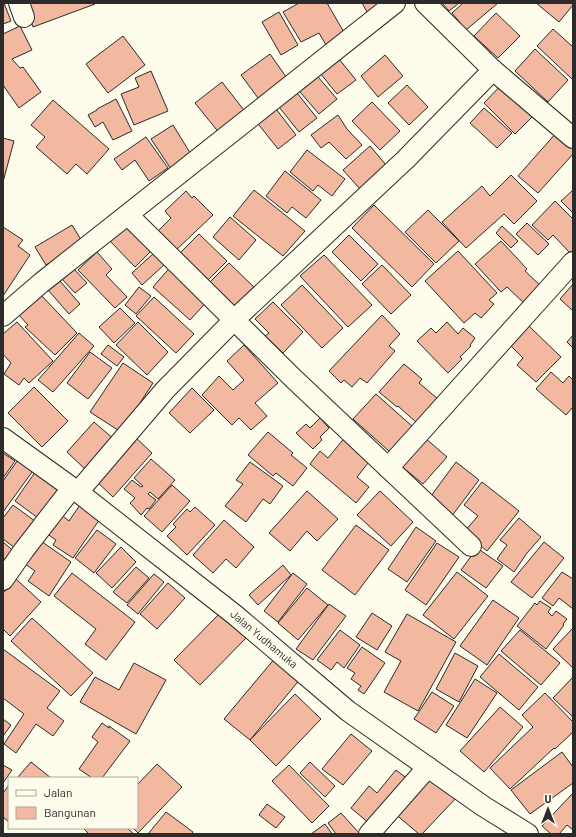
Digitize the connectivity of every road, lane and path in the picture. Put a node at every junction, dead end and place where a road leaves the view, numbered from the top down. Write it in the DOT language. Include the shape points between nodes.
graph roads {
  1 [pos="395,3"];
  2 [pos="424,3"];
  3 [pos="493,70"];
  4 [pos="573,138"];
  5 [pos="128,215"];
  6 [pos="573,262"];
  7 [pos="3,316"];
  8 [pos="235,319"];
  9 [pos="3,438"];
  10 [pos="388,468"];
  11 [pos="75,490"];
  12 [pos="471,546"];
  13 [pos="3,580"];
  14 [pos="428,767"];
  15 [pos="369,834"];
  16 [pos="528,834"];
  1 -- 5 [label="street"];
  2 -- 3 [label="street"];
  3 -- 4 [label="street"];
  3 -- 8 [label="street" via="406,159"];
  5 -- 7 [label="street"];
  5 -- 8 [label="street"];
  6 -- 10 [label="street"];
  8 -- 10 [label="street"];
  8 -- 11 [label="street" via="165,390"];
  9 -- 11 [label="street, Jalan Yudhamuka"];
  10 -- 12 [label="street"];
  11 -- 13 [label="street" via="24,550"];
  11 -- 14 [label="street, Jalan Yudhamuka" via="235,615 348,711"];
  14 -- 15 [label="street"];
  14 -- 16 [label="street, Jalan Yudhamuka"];
}
